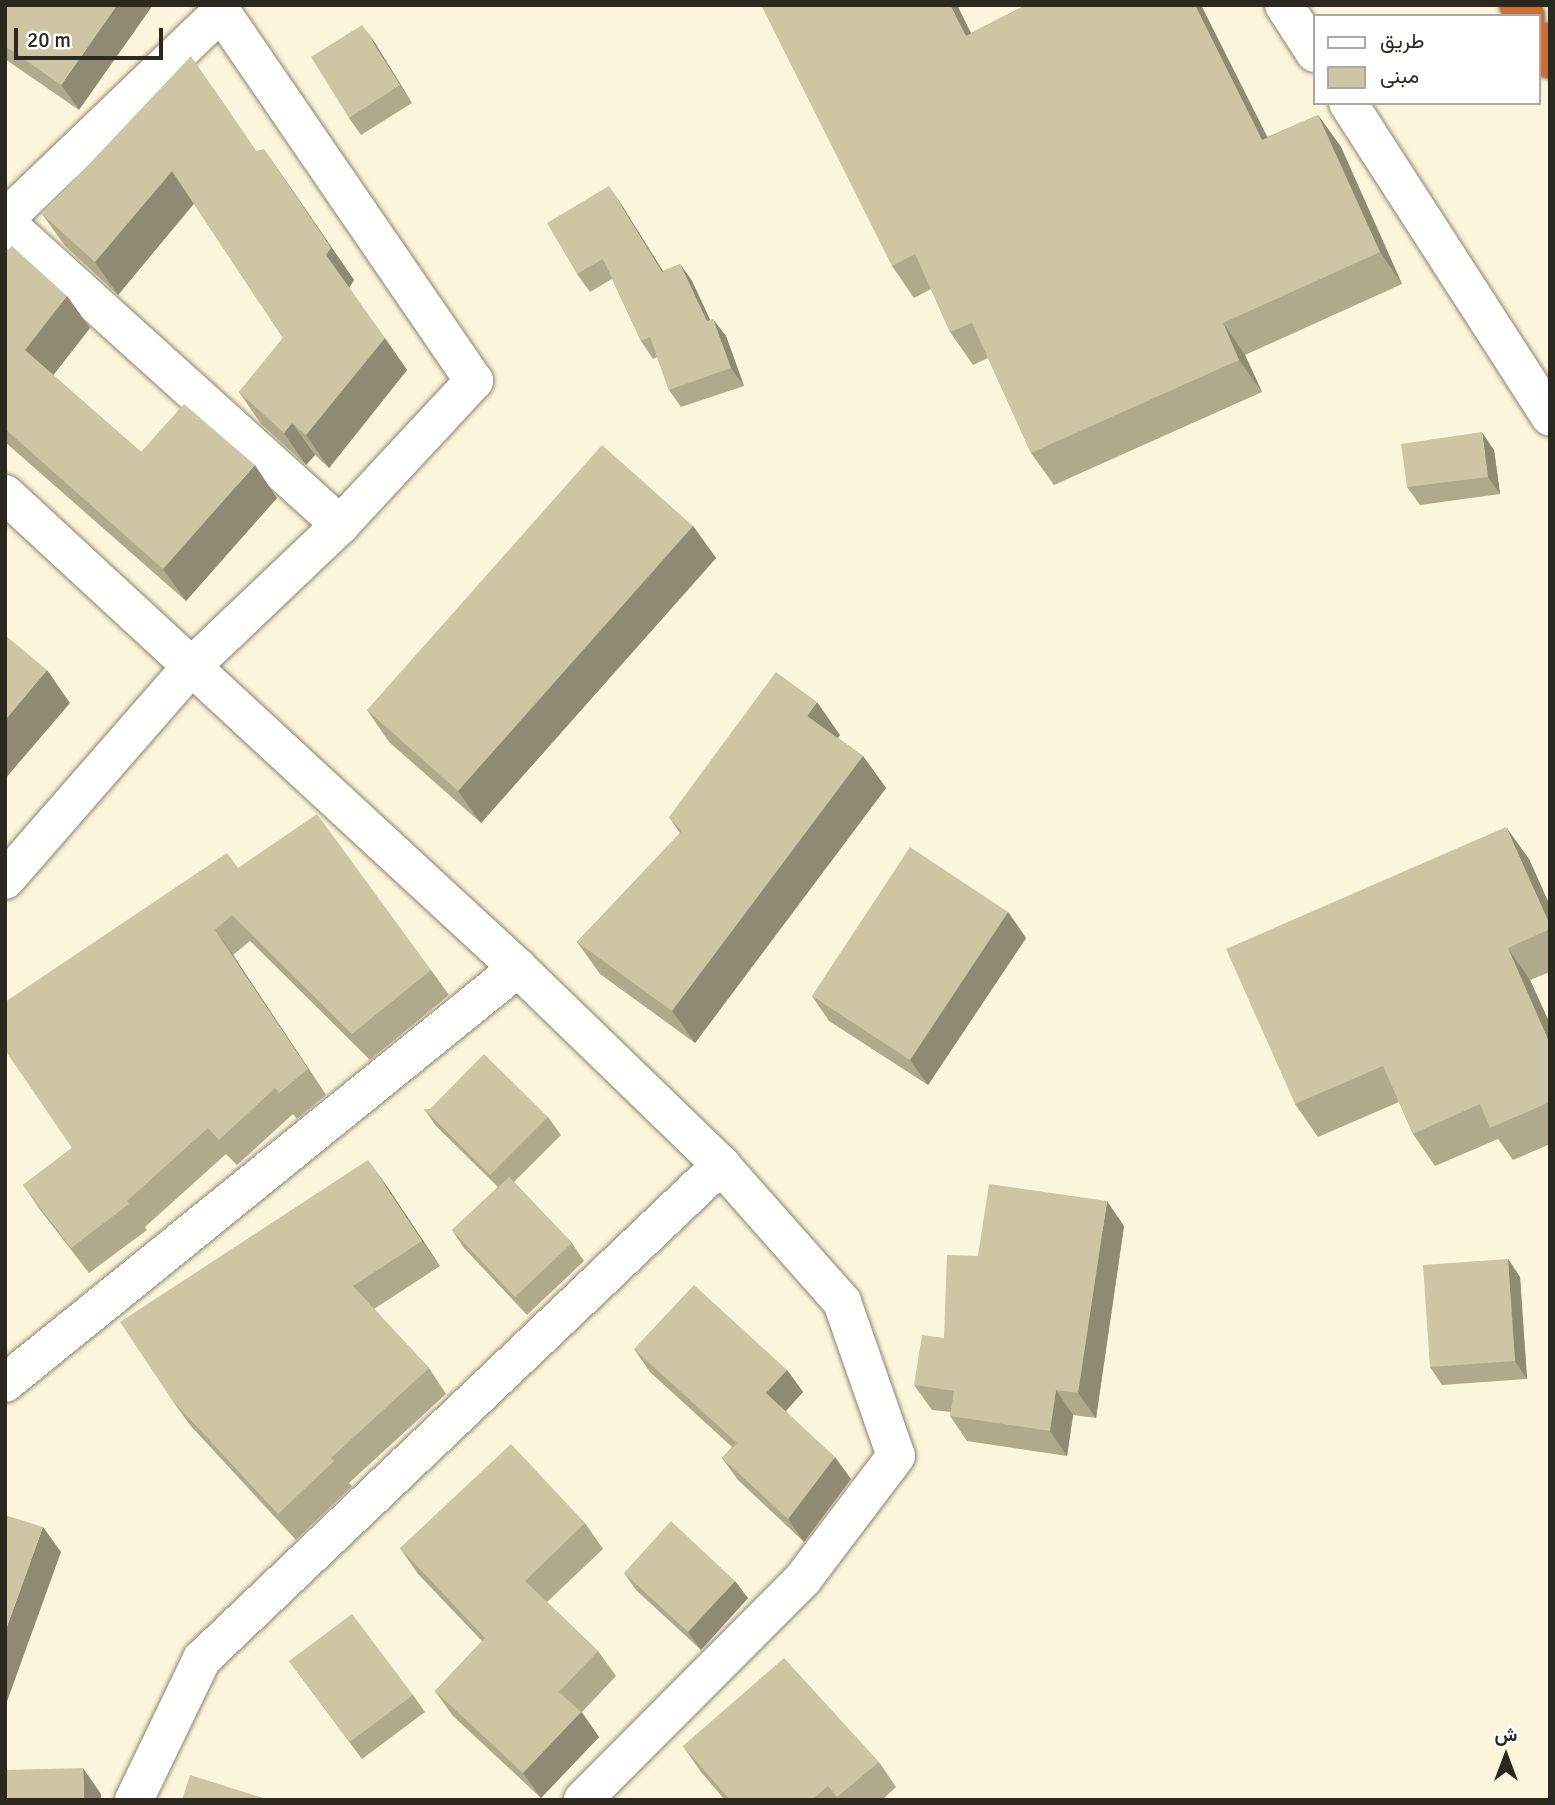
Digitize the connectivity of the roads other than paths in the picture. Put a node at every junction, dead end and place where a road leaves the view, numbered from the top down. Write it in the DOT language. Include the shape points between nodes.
graph roads {
  1 [pos="1284,5"];
  2 [pos="219,8"];
  3 [pos="1314,51"];
  4 [pos="1349,105"];
  5 [pos="5,221"];
  6 [pos="1550,416"];
  7 [pos="5,494"];
  8 [pos="340,525"];
  9 [pos="191,667"];
  10 [pos="5,880"];
  11 [pos="518,968"];
  12 [pos="720,1165"];
  13 [pos="5,1383"];
  14 [pos="134,1800"];
  15 [pos="583,1800"];
  1 -- 3 [label="street"];
  2 -- 5 [label="street"];
  2 -- 8 [label="street" via="474,381"];
  4 -- 6 [label="street"];
  5 -- 8 [label="street"];
  7 -- 9 [label="street"];
  8 -- 9 [label="street"];
  9 -- 10 [label="street"];
  9 -- 11 [label="street"];
  11 -- 12 [label="street"];
  11 -- 13 [label="street"];
  12 -- 14 [label="street" via="202,1660"];
  12 -- 15 [label="street" via="842,1302 896,1456 803,1580"];
}
